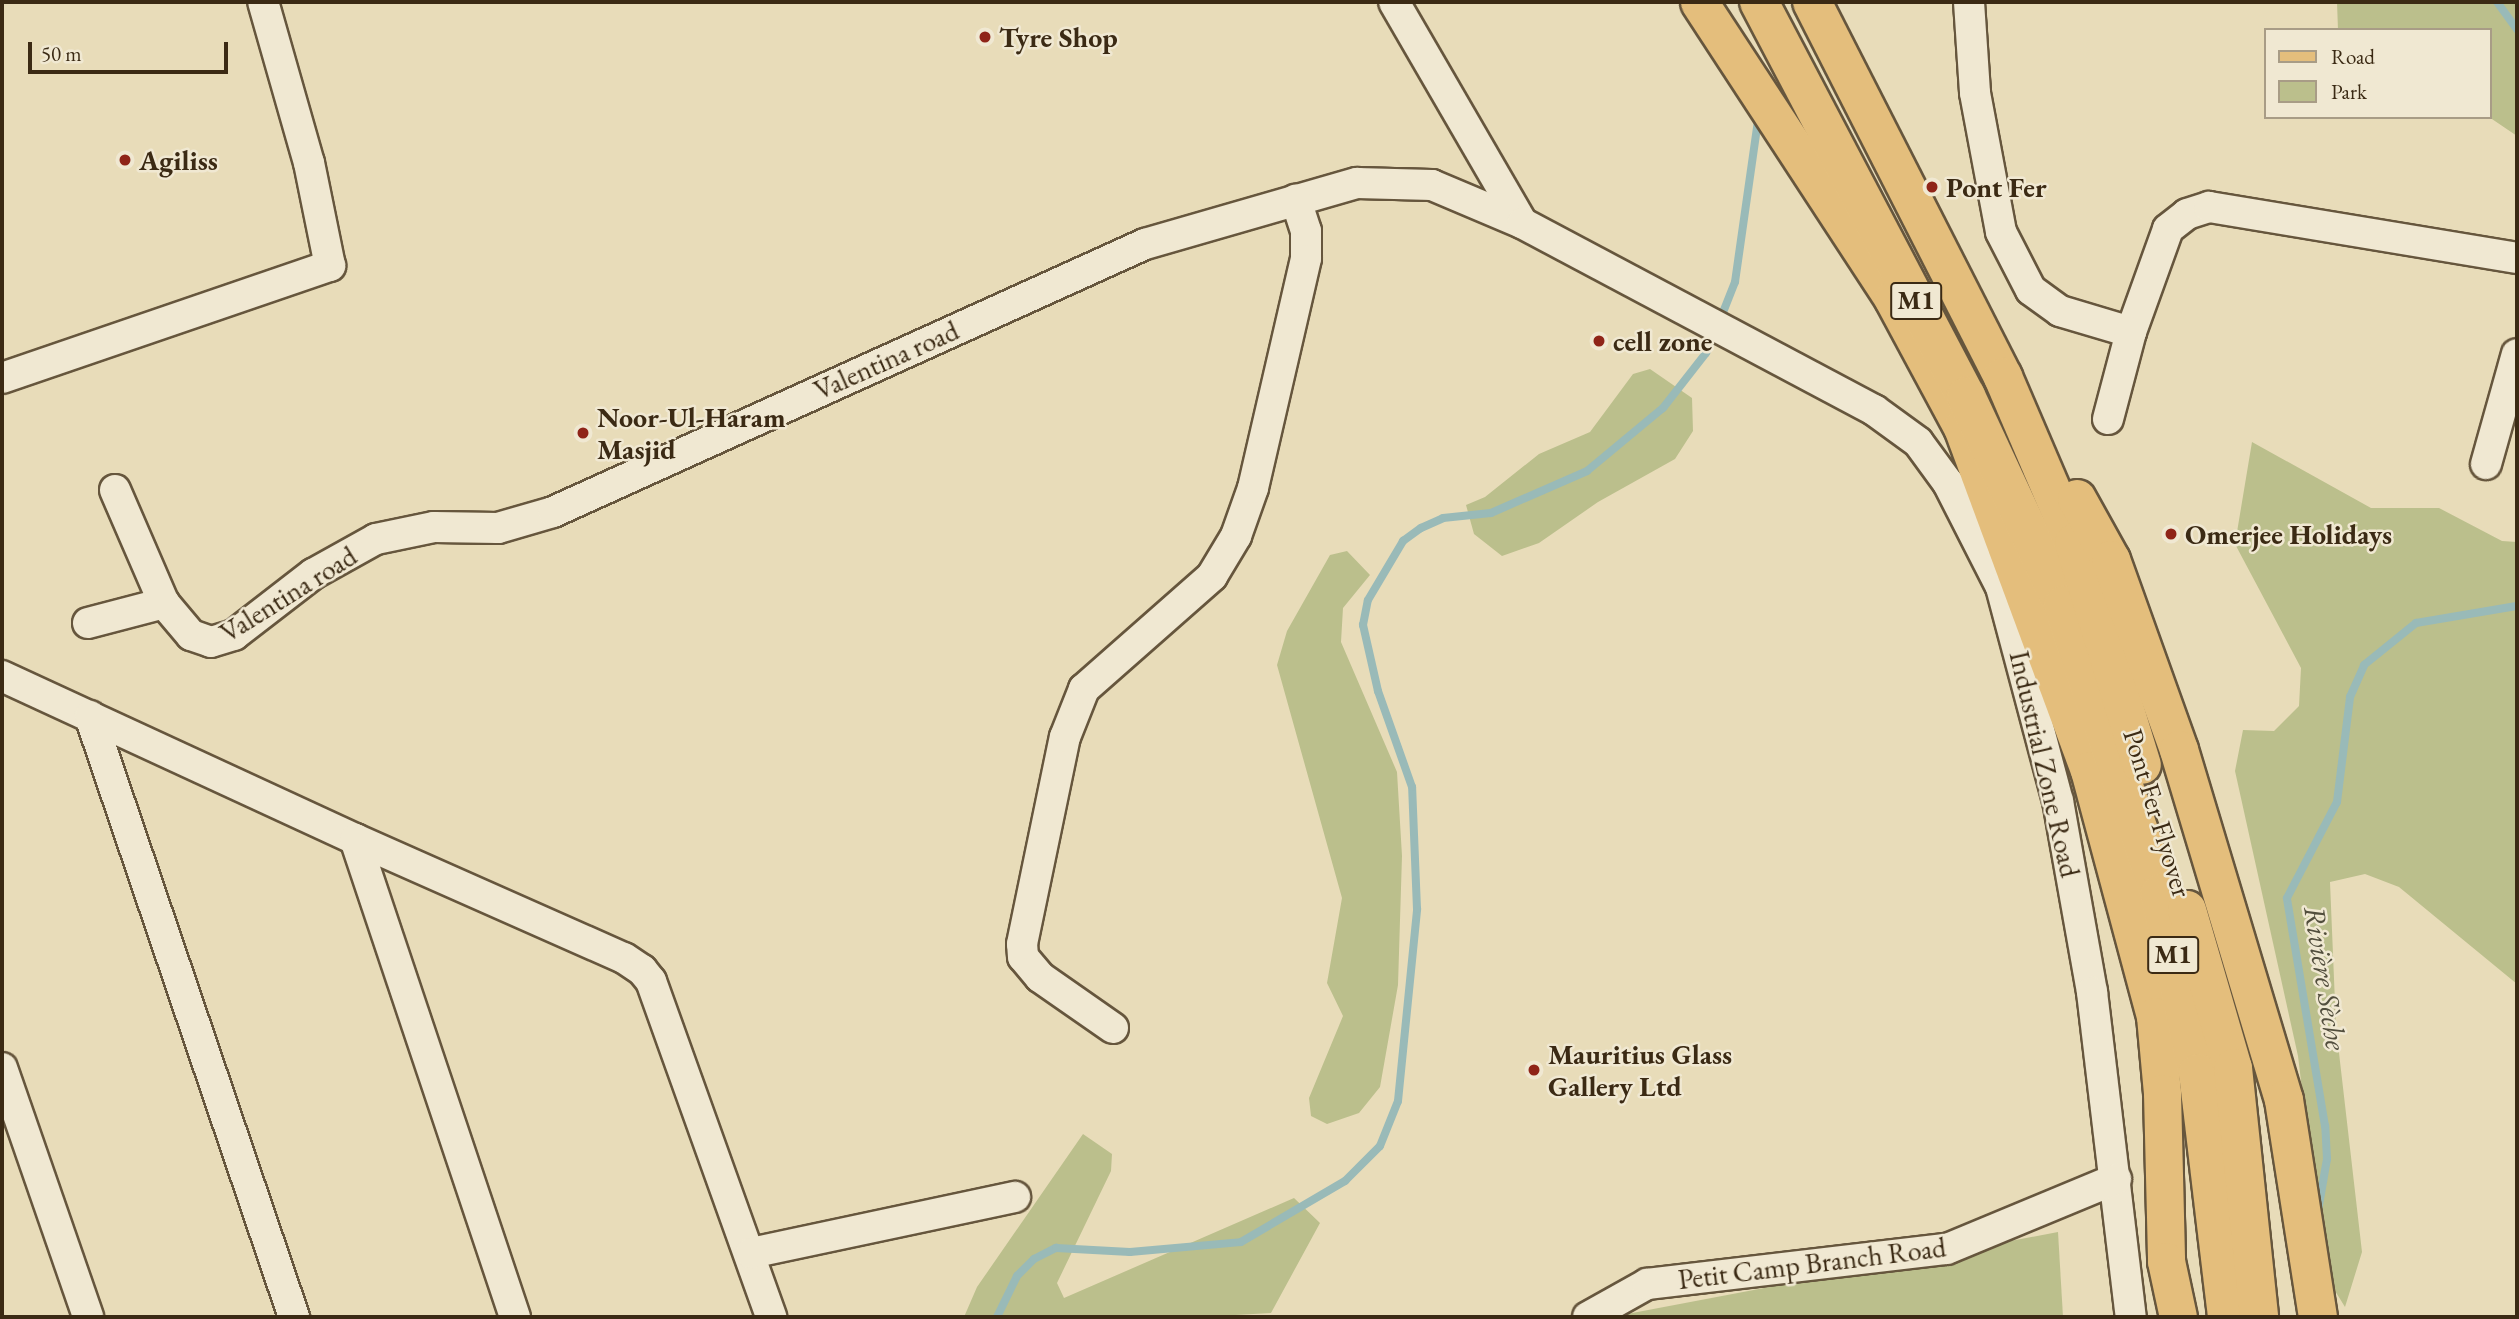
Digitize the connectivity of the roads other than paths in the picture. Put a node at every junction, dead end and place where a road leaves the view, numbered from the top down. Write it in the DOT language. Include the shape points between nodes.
graph roads {
  1 [pos="263,2"];
  2 [pos="1394,2"];
  3 [pos="1699,2"];
  4 [pos="1759,2"];
  5 [pos="1812,2"];
  6 [pos="1969,2"];
  7 [pos="1296,200"];
  8 [pos="1522,223"];
  9 [pos="2517,258"];
  10 [pos="1954,277"];
  11 [pos="1893,299"];
  12 [pos="2131,332"];
  13 [pos="2517,354"];
  14 [pos="2,378"];
  15 [pos="1966,396"];
  16 [pos="2108,419"];
  17 [pos="2486,464"];
  18 [pos="115,489"];
  19 [pos="164,603"];
  20 [pos="2079,603"];
  21 [pos="88,623"];
  22 [pos="2,677"];
  23 [pos="90,716"];
  24 [pos="355,839"];
  25 [pos="1113,1028"];
  26 [pos="2,1068"];
  27 [pos="2116,1179"];
  28 [pos="1016,1197"];
  29 [pos="751,1253"];
  30 [pos="88,1317"];
  31 [pos="294,1317"];
  32 [pos="515,1317"];
  33 [pos="771,1317"];
  34 [pos="1588,1317"];
  35 [pos="2131,1317"];
  36 [pos="2178,1317"];
  37 [pos="2227,1317"];
  38 [pos="2259,1317"];
  39 [pos="2318,1317"];
  1 -- 14 [label="street" via="309,163 330,266"];
  2 -- 8 [label="street"];
  3 -- 11 [label="main road"];
  4 -- 15 [label="highway, M1"];
  5 -- 10 [label="highway, M1"];
  6 -- 12 [label="street" via="1975,93 2001,232 2031,290 2060,311"];
  7 -- 8 [label="street, Valentina road" via="1357,183 1432,185"];
  7 -- 19 [label="street, Valentina road" via="1145,244 553,512 498,528 434,527 376,539 313,574 234,635 211,642 191,635"];
  7 -- 25 [label="street" via="1306,231 1306,258 1253,488 1236,536 1212,576 1084,690 1065,737 1023,957 1040,977"];
  8 -- 27 [label="street, Industrial Zone Road" via="1874,410 1918,442 1948,482 2001,587 2058,801 2092,992"];
  9 -- 12 [label="street" via="2209,207 2187,214 2168,229"];
  10 -- 20 [label="highway, M1" via="2003,377"];
  10 -- 39 [label="highway" via="2111,560 2179,750 2284,1100"];
  11 -- 15 [label="highway"];
  11 -- 36 [label="main road" via="1962,427 2089,770 2120,876 2155,1016 2162,1093 2166,1261"];
  12 -- 16 [label="street"];
  13 -- 17 [label="street"];
  15 -- 20 [label="highway, M1"];
  18 -- 19 [label="street, Valentina road"];
  19 -- 21 [label="street"];
  20 -- 37 [label="highway, Pont Fer Flyover / M1" via="2160,893 2198,1073"];
  20 -- 38 [label="highway, Pont Fer Flyover / M1" via="2232,1068"];
  22 -- 23 [label="street"];
  23 -- 24 [label="street"];
  23 -- 31 [label="street"];
  24 -- 29 [label="street" via="642,970 651,981"];
  24 -- 32 [label="street"];
  26 -- 30 [label="street"];
  27 -- 34 [label="street, Petit Camp Branch Road" via="1947,1249 1647,1284"];
  27 -- 35 [label="street, Industrial Zone Road"];
  28 -- 29 [label="street"];
  29 -- 33 [label="street"];
}
